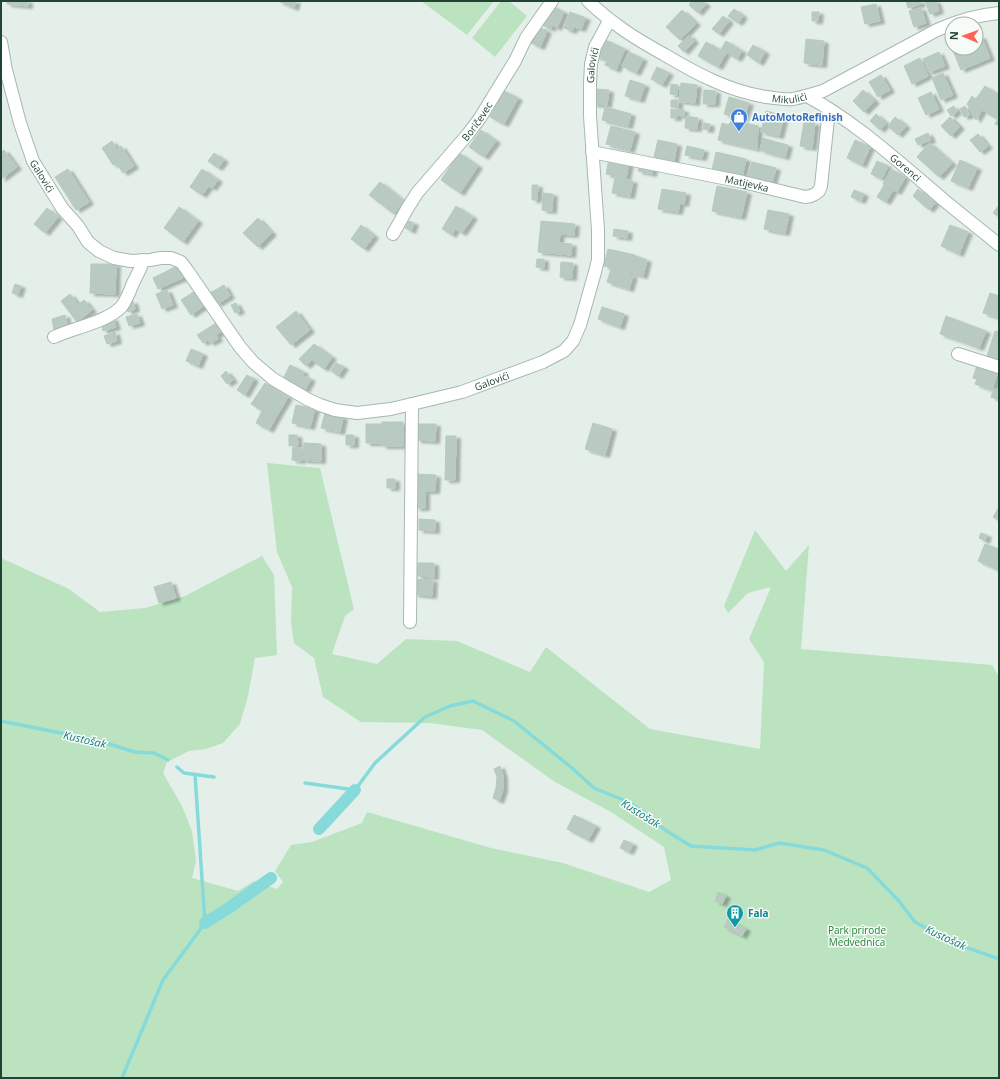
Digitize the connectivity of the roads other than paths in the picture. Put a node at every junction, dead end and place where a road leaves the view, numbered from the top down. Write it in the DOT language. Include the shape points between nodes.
graph roads {
  1 [pos="552,1"];
  2 [pos="588,1"];
  3 [pos="999,13"];
  4 [pos="609,21"];
  5 [pos="1,42"];
  6 [pos="807,96"];
  7 [pos="829,109"];
  8 [pos="592,152"];
  9 [pos="393,234"];
  10 [pos="999,245"];
  11 [pos="143,260"];
  12 [pos="54,337"];
  13 [pos="958,354"];
  14 [pos="999,367"];
  15 [pos="412,404"];
  16 [pos="410,622"];
  1 -- 9 [label="street, Boričevec" via="526,38 480,118 418,193"];
  2 -- 4 [label="street, Mikulići"];
  3 -- 6 [label="street, Mikulići" via="974,16 941,28 823,91"];
  4 -- 6 [label="street, Mikulići" via="711,81 758,95 793,99"];
  4 -- 8 [label="street, Galovići" via="595,47 591,64"];
  5 -- 11 [label="street, Galovići" via="20,123 37,170 62,208 93,247 114,258"];
  6 -- 7 [label="street, Gorenci"];
  7 -- 8 [label="street, Matijevka" via="821,186 819,191 811,196 799,196 743,182"];
  7 -- 10 [label="street, Gorenci" via="890,154"];
  8 -- 15 [label="street, Galovići" via="598,260 580,325 572,341 564,351 543,362 462,392"];
  11 -- 12 [label="street" via="119,309 85,326"];
  11 -- 15 [label="street, Galovići" via="166,257 180,262 249,358 274,379 314,403 343,412 357,413"];
  13 -- 14 [label="street"];
  15 -- 16 [label="street"];
}
